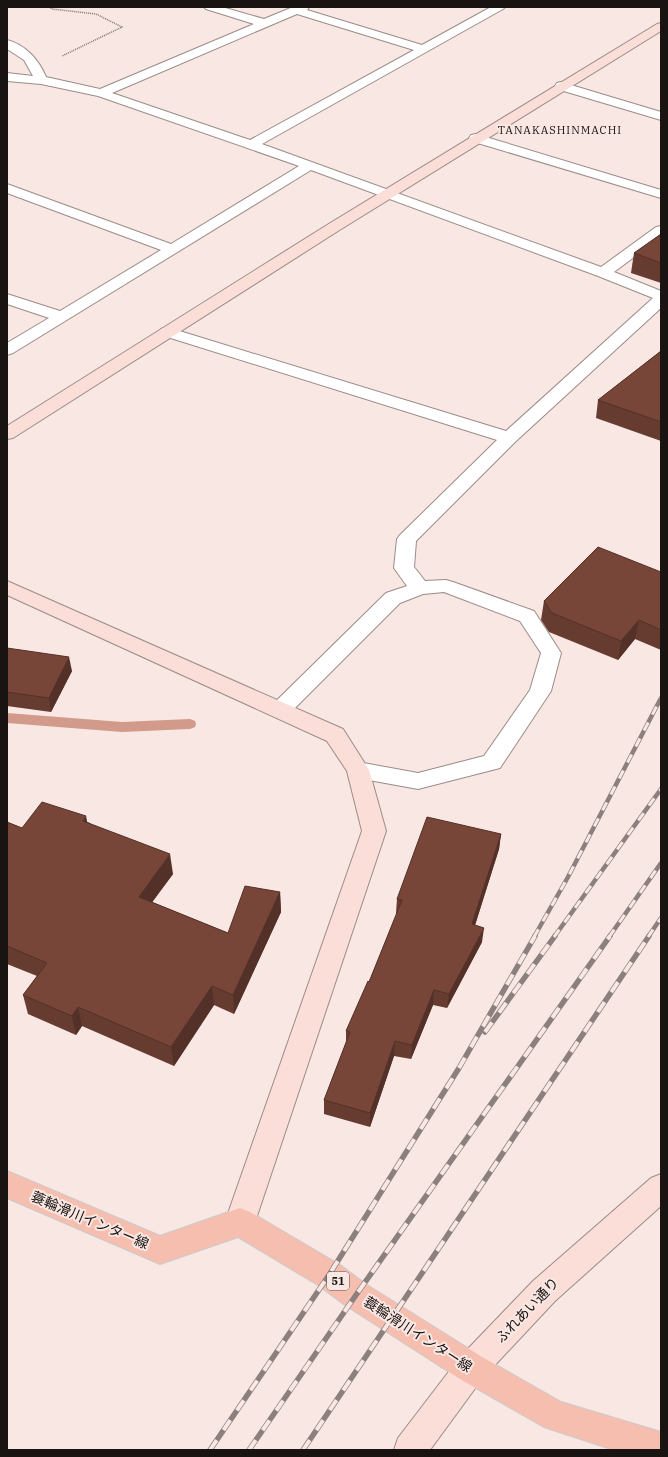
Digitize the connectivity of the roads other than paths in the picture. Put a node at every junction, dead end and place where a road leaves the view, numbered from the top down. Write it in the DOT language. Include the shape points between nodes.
graph roads {
  1 [pos="210,7"];
  2 [pos="499,7"];
  3 [pos="300,8"];
  4 [pos="265,23"];
  5 [pos="661,26"];
  6 [pos="7,44"];
  7 [pos="424,49"];
  8 [pos="7,77"];
  9 [pos="41,80"];
  10 [pos="561,86"];
  11 [pos="101,93"];
  12 [pos="661,116"];
  13 [pos="476,138"];
  14 [pos="253,144"];
  15 [pos="310,165"];
  16 [pos="7,188"];
  17 [pos="386,194"];
  18 [pos="661,194"];
  19 [pos="661,230"];
  20 [pos="172,249"];
  21 [pos="604,273"];
  22 [pos="661,296"];
  23 [pos="7,299"];
  24 [pos="661,300"];
  25 [pos="62,318"];
  26 [pos="167,332"];
  27 [pos="7,350"];
  28 [pos="7,434"];
  29 [pos="509,438"];
  30 [pos="7,587"];
  31 [pos="420,588"];
  32 [pos="280,710"];
  33 [pos="358,770"];
  34 [pos="7,1184"];
  35 [pos="661,1187"];
  36 [pos="240,1222"];
  37 [pos="471,1368"];
  38 [pos="661,1448"];
  39 [pos="410,1450"];
  1 -- 4 [label="street"];
  2 -- 7 [label="street"];
  3 -- 4 [label="street"];
  3 -- 7 [label="street"];
  4 -- 11 [label="street"];
  5 -- 10 [label="street"];
  6 -- 9 [label="street" via="24,53 36,68"];
  7 -- 14 [label="street"];
  8 -- 9 [label="street"];
  9 -- 11 [label="street"];
  10 -- 12 [label="street"];
  10 -- 13 [label="street"];
  11 -- 14 [label="street"];
  13 -- 17 [label="street"];
  13 -- 18 [label="street"];
  14 -- 15 [label="street"];
  15 -- 17 [label="street"];
  15 -- 20 [label="street"];
  16 -- 20 [label="street"];
  17 -- 21 [label="street"];
  17 -- 26 [label="street"];
  19 -- 21 [label="street"];
  20 -- 25 [label="street"];
  21 -- 22 [label="street"];
  23 -- 25 [label="street"];
  24 -- 29 [label="street"];
  25 -- 27 [label="street"];
  26 -- 28 [label="street"];
  26 -- 29 [label="street"];
  29 -- 31 [label="street" via="407,539 404,568"];
  30 -- 32 [label="street"];
  31 -- 32 [label="street" via="393,598"];
  31 -- 33 [label="street" via="446,586 527,616 551,653 540,691 492,762 418,780"];
  32 -- 33 [label="street" via="335,735"];
  33 -- 36 [label="street" via="374,831"];
  34 -- 36 [label="main road, 蓑輪滑川インター線" via="160,1250"];
  35 -- 37 [label="street, ふれあい通り" via="544,1291"];
  36 -- 37 [label="main road, 蓑輪滑川インター線 / 51" via="330,1275 356,1295"];
  37 -- 38 [label="main road, 蓑輪滑川インター線 / 51" via="555,1416"];
  37 -- 39 [label="street, ふれあい通り"];
}
